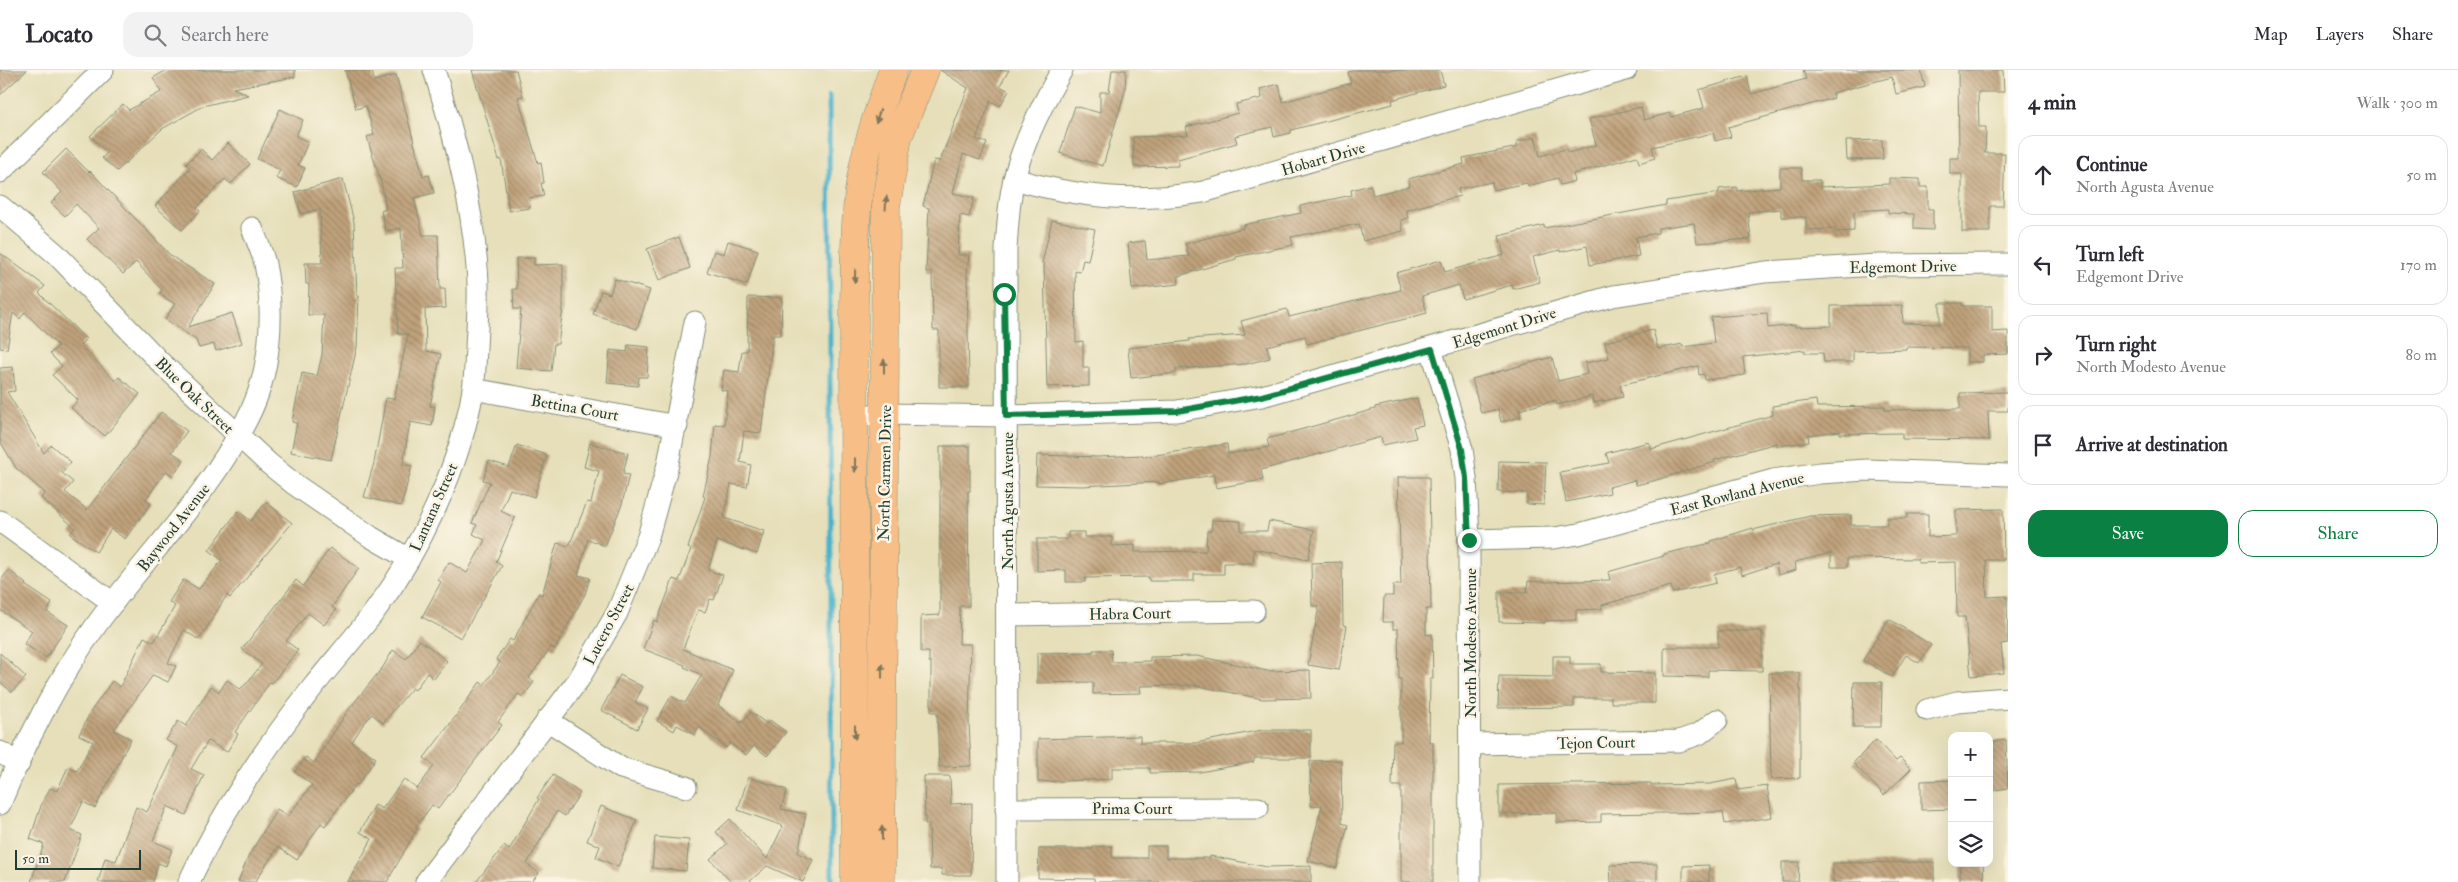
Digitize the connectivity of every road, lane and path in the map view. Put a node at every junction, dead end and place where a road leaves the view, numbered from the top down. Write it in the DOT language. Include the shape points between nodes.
graph roads {
  1 [pos="103,70"];
  2 [pos="434,70"];
  3 [pos="893,70"];
  4 [pos="925,70"];
  5 [pos="1062,70"];
  6 [pos="1616,71"];
  7 [pos="0,172"];
  8 [pos="1014,178"];
  9 [pos="0,206"];
  10 [pos="252,228"];
  11 [pos="2008,264"];
  12 [pos="695,322"];
  13 [pos="1432,349"];
  14 [pos="473,389"];
  15 [pos="884,414"];
  16 [pos="856,416"];
  17 [pos="1006,416"];
  18 [pos="677,426"];
  19 [pos="238,436"];
  20 [pos="2008,475"];
  21 [pos="0,521"];
  22 [pos="1469,540"];
  23 [pos="409,559"];
  24 [pos="113,603"];
  25 [pos="1254,611"];
  26 [pos="1007,615"];
  27 [pos="2008,698"];
  28 [pos="1927,710"];
  29 [pos="548,720"];
  30 [pos="1717,720"];
  31 [pos="1470,744"];
  32 [pos="0,752"];
  33 [pos="19,764"];
  34 [pos="686,787"];
  35 [pos="0,804"];
  36 [pos="1258,808"];
  37 [pos="1006,809"];
  38 [pos="190,882"];
  39 [pos="426,882"];
  40 [pos="855,882"];
  41 [pos="882,882"];
  42 [pos="1007,882"];
  43 [pos="1470,882"];
  1 -- 7 [label="street"];
  2 -- 14 [label="street, Lantana Street" via="454,137 475,244 478,313"];
  3 -- 16 [label="main road, North Carmen Drive, one-way" via="871,136 856,213"];
  15 -- 4 [label="main road, North Carmen Drive, one-way" via="884,265 888,185 898,137"];
  5 -- 8 [label="street, North Agusta Avenue" via="1039,115"];
  6 -- 8 [label="street, Hobart Drive" via="1203,192 1134,199 1100,197 1046,188"];
  8 -- 17 [label="street, North Agusta Avenue" via="1006,250"];
  9 -- 19 [label="street, Blue Oak Street" via="56,254 160,362"];
  10 -- 19 [label="street, Baywood Avenue" via="264,262 268,286 268,347 253,406"];
  11 -- 13 [label="street, Edgemont Drive" via="1877,265 1765,272 1686,283 1613,296"];
  12 -- 18 [label="street, Lucero Street"];
  13 -- 17 [label="street, Edgemont Drive" via="1262,396 1177,411"];
  13 -- 22 [label="street, North Modesto Avenue" via="1462,449"];
  14 -- 18 [label="street, Bettina Court"];
  14 -- 23 [label="street, Lantana Street" via="460,444 429,521"];
  15 -- 16 [label="street, Edgemont Drive"];
  15 -- 17 [label="street, Edgemont Drive"];
  41 -- 15 [label="main road, North Carmen Drive, one-way"];
  16 -- 40 [label="main road, North Carmen Drive, one-way"];
  17 -- 26 [label="street, North Agusta Avenue"];
  18 -- 29 [label="street, Lucero Street" via="648,537 633,578 604,638"];
  19 -- 23 [label="street, Blue Oak Street" via="294,484"];
  19 -- 24 [label="street, Baywood Avenue" via="213,475"];
  20 -- 22 [label="street, East Rowland Avenue" via="1867,470 1820,473 1772,480 1579,534 1529,540"];
  21 -- 24 [label="street"];
  22 -- 31 [label="street, North Modesto Avenue"];
  23 -- 38 [label="street, Lantana Street" via="375,610 258,763 209,842"];
  24 -- 33 [label="street, Baywood Avenue" via="66,672"];
  25 -- 26 [label="street, Habra Court"];
  26 -- 37 [label="street, North Agusta Avenue"];
  27 -- 28 [label="street" via="1956,702"];
  29 -- 34 [label="street" via="621,768"];
  29 -- 39 [label="street, Lucero Street"];
  30 -- 31 [label="street, Tejon Court" via="1699,734 1679,741"];
  31 -- 43 [label="street, North Modesto Avenue"];
  32 -- 33 [label="street"];
  33 -- 35 [label="street, Baywood Avenue"];
  36 -- 37 [label="street, Prima Court"];
  37 -- 42 [label="street, North Agusta Avenue"];
}
